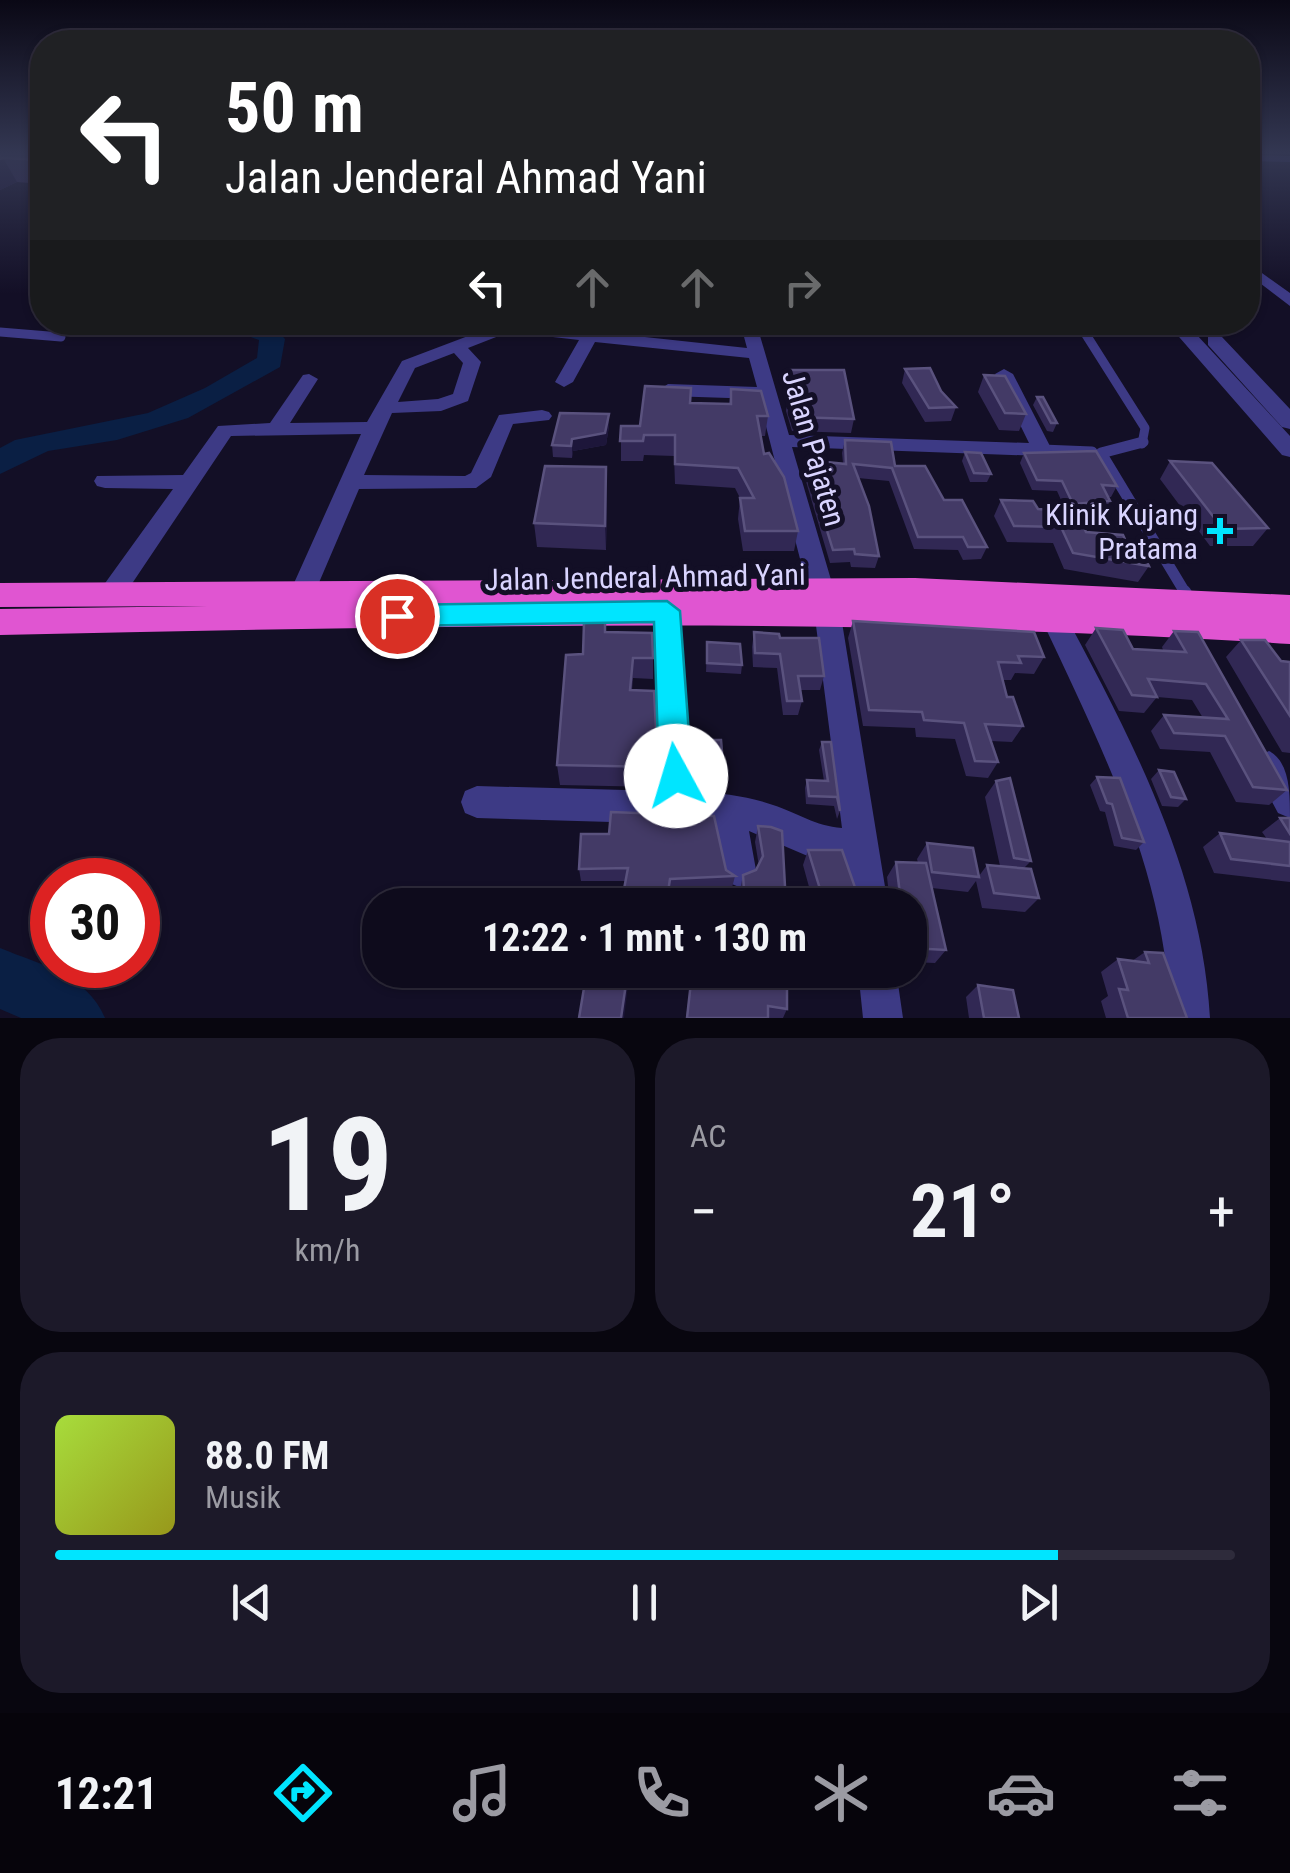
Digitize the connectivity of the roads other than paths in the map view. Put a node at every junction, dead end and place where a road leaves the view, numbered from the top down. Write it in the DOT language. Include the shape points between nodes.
graph roads {
  1 [pos="1260,276"];
  2 [pos="1290,301"];
  3 [pos="0,332"];
  4 [pos="30,334"];
  5 [pos="46,335"];
  6 [pos="488,335"];
  7 [pos="582,335"];
  8 [pos="615,335"];
  9 [pos="751,335"];
  10 [pos="1086,335"];
  11 [pos="1189,335"];
  12 [pos="1209,335"];
  13 [pos="61,336"];
  14 [pos="589,336"];
  15 [pos="611,340"];
  16 [pos="459,348"];
  17 [pos="756,354"];
  18 [pos="1004,374"];
  19 [pos="309,380"];
  20 [pos="564,382"];
  21 [pos="668,390"];
  22 [pos="768,394"];
  23 [pos="542,416"];
  24 [pos="379,418"];
  25 [pos="1284,426"];
  26 [pos="276,429"];
  27 [pos="780,441"];
  28 [pos="1042,450"];
  29 [pos="1290,450"];
  30 [pos="1101,453"];
  31 [pos="105,480"];
  32 [pos="185,482"];
  33 [pos="350,482"];
  34 [pos="303,592"];
  35 [pos="112,593"];
  36 [pos="0,595"];
  37 [pos="824,600"];
  38 [pos="1290,607"];
  39 [pos="667,611"];
  40 [pos="1053,616"];
  41 [pos="0,622"];
  42 [pos="1197,626"];
  43 [pos="1290,631"];
  44 [pos="1252,737"];
  45 [pos="477,802"];
  46 [pos="1290,802"];
  47 [pos="680,805"];
  48 [pos="730,808"];
  49 [pos="863,846"];
  50 [pos="739,870"];
  51 [pos="868,888"];
  52 [pos="879,988"];
  53 [pos="883,1018"];
  54 [pos="1190,1018"];
  1 -- 2 [label="street"];
  3 -- 4 [label="lane"];
  5 -- 13 [label="lane"];
  6 -- 16 [label="street"];
  7 -- 14 [label="street"];
  8 -- 15 [label="street"];
  9 -- 17 [label="street, Jalan Pajaten"];
  10 -- 30 [label="lane" via="1145,428 1143,444"];
  11 -- 25 [label="street"];
  12 -- 25 [label="street"];
  14 -- 15 [label="street"];
  14 -- 20 [label="street"];
  15 -- 17 [label="street"];
  16 -- 24 [label="street" via="408,366"];
  16 -- 24 [label="street" via="472,362 461,398"];
  17 -- 22 [label="street, Jalan Pajaten"];
  18 -- 28 [label="street"];
  19 -- 26 [label="street"];
  21 -- 22 [label="street"];
  22 -- 27 [label="street, Jalan Pajaten"];
  23 -- 33 [label="street" via="506,419 480,477 468,483"];
  24 -- 26 [label="street"];
  24 -- 33 [label="street"];
  25 -- 29 [label="street"];
  26 -- 32 [label="street" via="225,430"];
  27 -- 28 [label="street"];
  27 -- 37 [label="street, Jalan Pajaten"];
  28 -- 30 [label="lane"];
  30 -- 42 [label="lane"];
  31 -- 32 [label="street"];
  32 -- 35 [label="street"];
  33 -- 34 [label="street"];
  34 -- 35 [label="highway, Jalan Jenderal Ahmad Yani"];
  34 -- 37 [label="highway, Jalan Jenderal Ahmad Yani"];
  35 -- 36 [label="highway, Jalan Jenderal Ahmad Yani"];
  37 -- 39 [label="highway, Jalan Jenderal Ahmad Yani"];
  37 -- 40 [label="highway, Jalan Jenderal Ahmad Yani"];
  37 -- 42 [label="highway, Jalan Jenderal Ahmad Yani"];
  37 -- 49 [label="street, Jalan Pajaten"];
  38 -- 42 [label="highway, Jalan Jenderal Ahmad Yani"];
  39 -- 41 [label="highway, Jalan Jenderal Ahmad Yani"];
  39 -- 47 [label="street"];
  40 -- 42 [label="highway, Jalan Jenderal Ahmad Yani"];
  40 -- 54 [label="street" via="1143,814 1176,914 1192,991"];
  42 -- 43 [label="highway, Jalan Jenderal Ahmad Yani"];
  44 -- 46 [label="street"];
  45 -- 47 [label="street"];
  47 -- 48 [label="street"];
  48 -- 49 [label="street" via="817,843"];
  48 -- 50 [label="street"];
  49 -- 51 [label="street, Jalan Pajaten"];
  52 -- 53 [label="street"];
}
